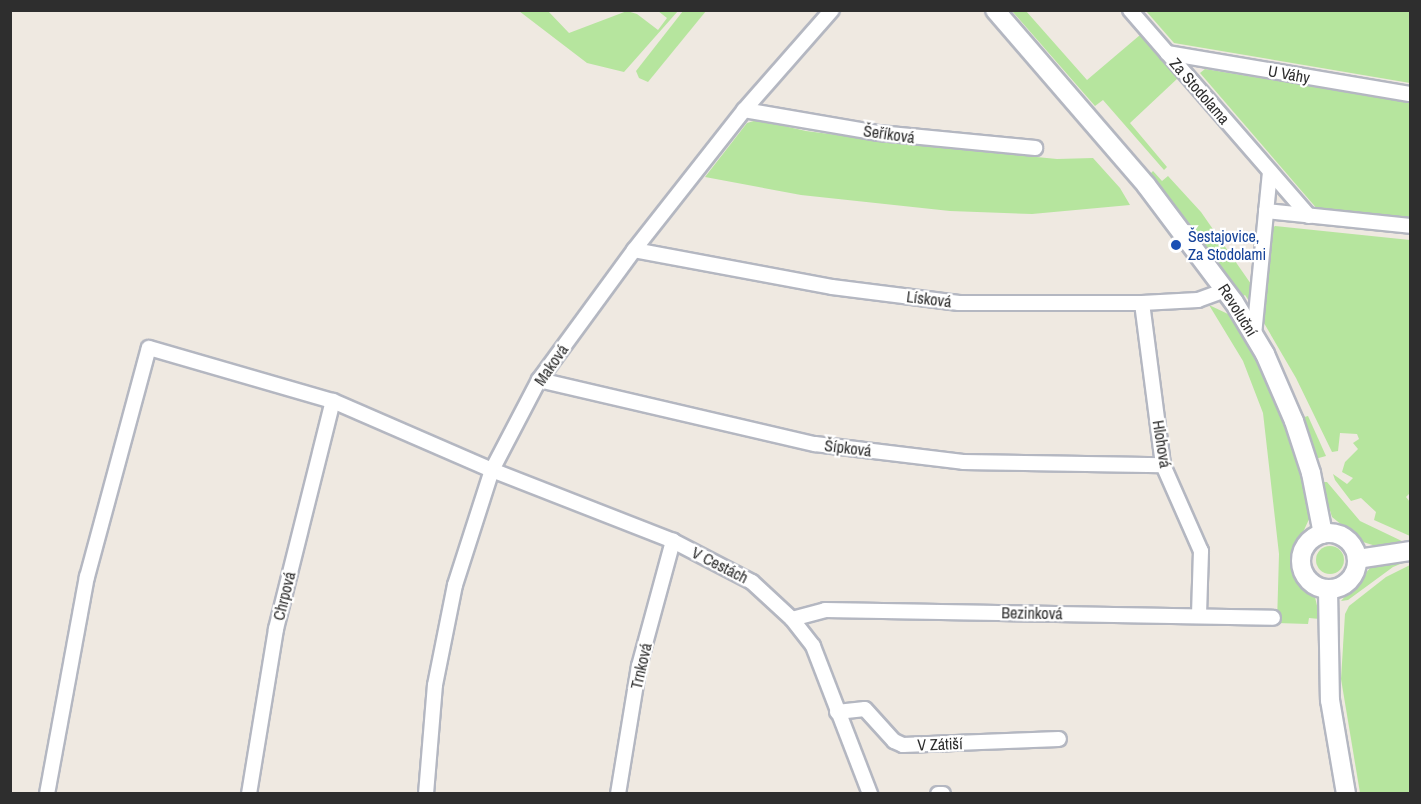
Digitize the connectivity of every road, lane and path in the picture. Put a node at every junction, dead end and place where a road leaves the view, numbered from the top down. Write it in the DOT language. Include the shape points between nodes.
graph roads {
  1 [pos="832,10"];
  2 [pos="995,10"];
  3 [pos="1130,10"];
  4 [pos="1167,53"];
  5 [pos="1410,94"];
  6 [pos="744,110"];
  7 [pos="1035,148"];
  8 [pos="1270,172"];
  9 [pos="1266,211"];
  10 [pos="1309,216"];
  11 [pos="1410,226"];
  12 [pos="634,250"];
  13 [pos="1226,290"];
  14 [pos="1142,303"];
  15 [pos="1254,335"];
  16 [pos="539,380"];
  17 [pos="333,401"];
  18 [pos="1163,465"];
  19 [pos="492,470"];
  20 [pos="1323,534"];
  21 [pos="673,541"];
  22 [pos="1410,551"];
  23 [pos="1357,559"];
  24 [pos="1328,589"];
  25 [pos="1199,615"];
  26 [pos="1273,618"];
  27 [pos="792,619"];
  28 [pos="837,712"];
  29 [pos="1059,739"];
  30 [pos="47,794"];
  31 [pos="249,794"];
  32 [pos="426,794"];
  33 [pos="618,794"];
  34 [pos="870,794"];
  35 [pos="938,794"];
  36 [pos="943,794"];
  37 [pos="1346,794"];
  1 -- 6 [label="street, Maková"];
  2 -- 13 [label="street, Revoluční" via="1146,185"];
  3 -- 4 [label="street, Za Stodolama"];
  4 -- 5 [label="street, U Váhy"];
  4 -- 8 [label="street, Za Stodolama"];
  6 -- 7 [label="street, Šeříková" via="879,133"];
  6 -- 12 [label="street, Maková"];
  8 -- 9 [label="street"];
  8 -- 10 [label="street, Za Stodolama"];
  9 -- 10 [label="street"];
  9 -- 15 [label="street"];
  10 -- 11 [label="street"];
  12 -- 14 [label="street, Lísková" via="832,287 959,303"];
  12 -- 16 [label="street, Maková"];
  13 -- 14 [label="street, Lísková" via="1198,300"];
  13 -- 15 [label="street, Revoluční"];
  14 -- 18 [label="street, Hlohová"];
  15 -- 20 [label="street, Revoluční" via="1298,432"];
  16 -- 18 [label="street, Šípková" via="815,444 963,462"];
  16 -- 19 [label="street, Maková"];
  17 -- 19 [label="street, V Cestách"];
  17 -- 30 [label="street, V Cestách" via="149,348 87,577"];
  17 -- 31 [label="street, Chrpová" via="276,629"];
  18 -- 25 [label="street, Hlohová" via="1201,551"];
  19 -- 21 [label="street, V Cestách"];
  19 -- 32 [label="street, Maková" via="455,585 435,685"];
  20 -- 23 [label="street" via="1346,539"];
  20 -- 24 [label="street" via="1307,545 1302,563 1310,581"];
  21 -- 27 [label="street, V Cestách" via="752,582"];
  21 -- 33 [label="street, Trnková" via="639,666"];
  22 -- 23 [label="street"];
  23 -- 24 [label="street" via="1349,581"];
  24 -- 37 [label="street" via="1330,700"];
  25 -- 26 [label="street, Bezinková"];
  25 -- 27 [label="street, Bezinková" via="825,610"];
  27 -- 28 [label="street, V Cestách" via="813,646"];
  28 -- 29 [label="street, V Zátiší" via="865,709 894,741 903,745"];
  28 -- 34 [label="street, V Cestách"];
  35 -- 36 [label="street"];
}
